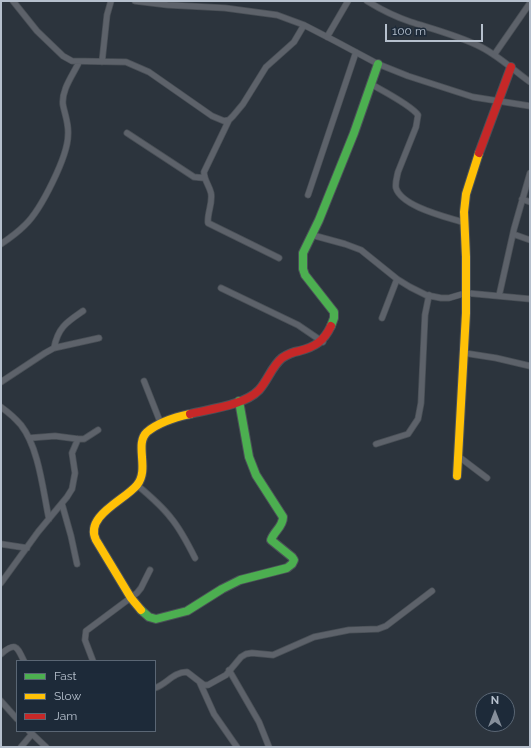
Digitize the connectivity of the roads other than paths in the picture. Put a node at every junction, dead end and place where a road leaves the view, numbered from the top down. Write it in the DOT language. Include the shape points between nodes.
graph roads {
  1 [pos="13,1"];
  2 [pos="111,1"];
  3 [pos="135,1"];
  4 [pos="348,1"];
  5 [pos="367,1"];
  6 [pos="174,3"];
  7 [pos="530,3"];
  8 [pos="304,25"];
  9 [pos="327,36"];
  10 [pos="356,52"];
  11 [pos="494,56"];
  12 [pos="79,62"];
  13 [pos="102,62"];
  14 [pos="378,64"];
  15 [pos="511,67"];
  16 [pos="530,82"];
  17 [pos="372,84"];
  18 [pos="498,101"];
  19 [pos="530,106"];
  20 [pos="229,120"];
  21 [pos="127,133"];
  22 [pos="530,173"];
  23 [pos="204,178"];
  24 [pos="308,195"];
  25 [pos="522,199"];
  26 [pos="530,202"];
  27 [pos="465,223"];
  28 [pos="513,234"];
  29 [pos="312,235"];
  30 [pos="530,240"];
  31 [pos="1,244"];
  32 [pos="279,258"];
  33 [pos="397,279"];
  34 [pos="221,288"];
  35 [pos="466,293"];
  36 [pos="429,296"];
  37 [pos="499,296"];
  38 [pos="530,299"];
  39 [pos="83,311"];
  40 [pos="382,318"];
  41 [pos="99,338"];
  42 [pos="323,342"];
  43 [pos="54,348"];
  44 [pos="464,353"];
  45 [pos="530,366"];
  46 [pos="144,381"];
  47 [pos="1,382"];
  48 [pos="239,402"];
  49 [pos="1,406"];
  50 [pos="161,424"];
  51 [pos="98,430"];
  52 [pos="29,438"];
  53 [pos="78,439"];
  54 [pos="376,444"];
  55 [pos="458,456"];
  56 [pos="457,476"];
  57 [pos="487,478"];
  58 [pos="137,485"];
  59 [pos="62,504"];
  60 [pos="49,519"];
  61 [pos="1,544"];
  62 [pos="27,548"];
  63 [pos="195,558"];
  64 [pos="77,564"];
  65 [pos="150,570"];
  66 [pos="1,583"];
  67 [pos="432,591"];
  68 [pos="132,598"];
  69 [pos="1,654"];
  70 [pos="24,660"];
  71 [pos="93,660"];
  72 [pos="229,670"];
  73 [pos="200,682"];
  74 [pos="156,687"];
  75 [pos="1,701"];
  76 [pos="6,706"];
  77 [pos="1,712"];
  78 [pos="16,718"];
  79 [pos="31,732"];
  80 [pos="21,747"];
  81 [pos="46,747"];
  82 [pos="237,747"];
  83 [pos="269,747"];
  1 -- 12 [label="street" via="37,31 63,56 72,62"];
  2 -- 13 [label="street"];
  3 -- 6 [label="street"];
  4 -- 9 [label="street"];
  5 -- 11 [label="street" via="409,21 454,35"];
  6 -- 8 [label="street" via="277,15"];
  7 -- 11 [label="street"];
  8 -- 9 [label="street"];
  8 -- 20 [label="street" via="294,42 266,67 243,104"];
  9 -- 10 [label="street"];
  10 -- 14 [label="street"];
  10 -- 24 [label="street"];
  11 -- 15 [label="street"];
  12 -- 13 [label="street"];
  12 -- 31 [label="street" via="64,92 68,136 60,168 26,224"];
  13 -- 20 [label="street" via="126,62 149,72 212,116 224,121"];
  14 -- 17 [label="street"];
  14 -- 18 [label="street" via="447,89"];
  15 -- 16 [label="street"];
  15 -- 18 [label="street"];
  17 -- 27 [label="street" via="418,115 416,127 396,179 400,195 427,210"];
  17 -- 29 [label="street"];
  18 -- 19 [label="street"];
  18 -- 27 [label="street" via="466,194"];
  20 -- 23 [label="street" via="204,172"];
  21 -- 23 [label="street" via="194,177"];
  22 -- 25 [label="street"];
  23 -- 32 [label="street" via="211,192 208,223"];
  25 -- 26 [label="street"];
  25 -- 28 [label="street"];
  27 -- 35 [label="street"];
  28 -- 30 [label="street"];
  28 -- 37 [label="street"];
  29 -- 33 [label="street" via="361,250"];
  29 -- 42 [label="street" via="303,253 304,275 335,313 333,325"];
  33 -- 36 [label="street"];
  33 -- 40 [label="street"];
  34 -- 42 [label="street" via="298,325"];
  35 -- 36 [label="street" via="449,298"];
  35 -- 37 [label="street"];
  35 -- 44 [label="street"];
  36 -- 54 [label="street" via="425,315 418,419 408,434"];
  37 -- 38 [label="street"];
  39 -- 43 [label="street" via="60,329"];
  41 -- 43 [label="street"];
  42 -- 48 [label="street" via="279,360 261,387 252,396"];
  43 -- 47 [label="street"];
  44 -- 45 [label="street"];
  44 -- 55 [label="street"];
  46 -- 50 [label="street"];
  48 -- 50 [label="street" via="185,415"];
  48 -- 68 [label="street" via="249,457 256,475 283,517 281,526 272,534 271,540 292,555 294,562 287,568 240,580 196,606 156,619 148,617"];
  49 -- 52 [label="street" via="22,426"];
  50 -- 58 [label="street" via="148,431 142,440 144,465 142,478"];
  51 -- 53 [label="street" via="91,436"];
  52 -- 53 [label="street" via="55,436"];
  52 -- 60 [label="street" via="35,451"];
  53 -- 59 [label="street" via="72,454 74,480 70,493"];
  55 -- 56 [label="street"];
  55 -- 57 [label="street"];
  58 -- 63 [label="street" via="170,517 183,534"];
  58 -- 68 [label="street" via="102,515 93,530 97,542"];
  59 -- 60 [label="street"];
  59 -- 64 [label="street"];
  60 -- 62 [label="street"];
  61 -- 62 [label="street"];
  62 -- 66 [label="street"];
  65 -- 68 [label="street" via="142,588"];
  67 -- 72 [label="street" via="386,626 314,637 273,655 246,654"];
  68 -- 71 [label="street" via="86,631 85,640"];
  69 -- 70 [label="street" via="11,647 16,647"];
  72 -- 73 [label="street" via="226,675 208,684"];
  72 -- 83 [label="street" via="259,722"];
  73 -- 74 [label="street" via="188,672 182,672"];
  73 -- 82 [label="street" via="214,714"];
  75 -- 76 [label="street"];
  76 -- 77 [label="street"];
  76 -- 78 [label="street"];
  79 -- 80 [label="street"];
  79 -- 81 [label="street"];
}
